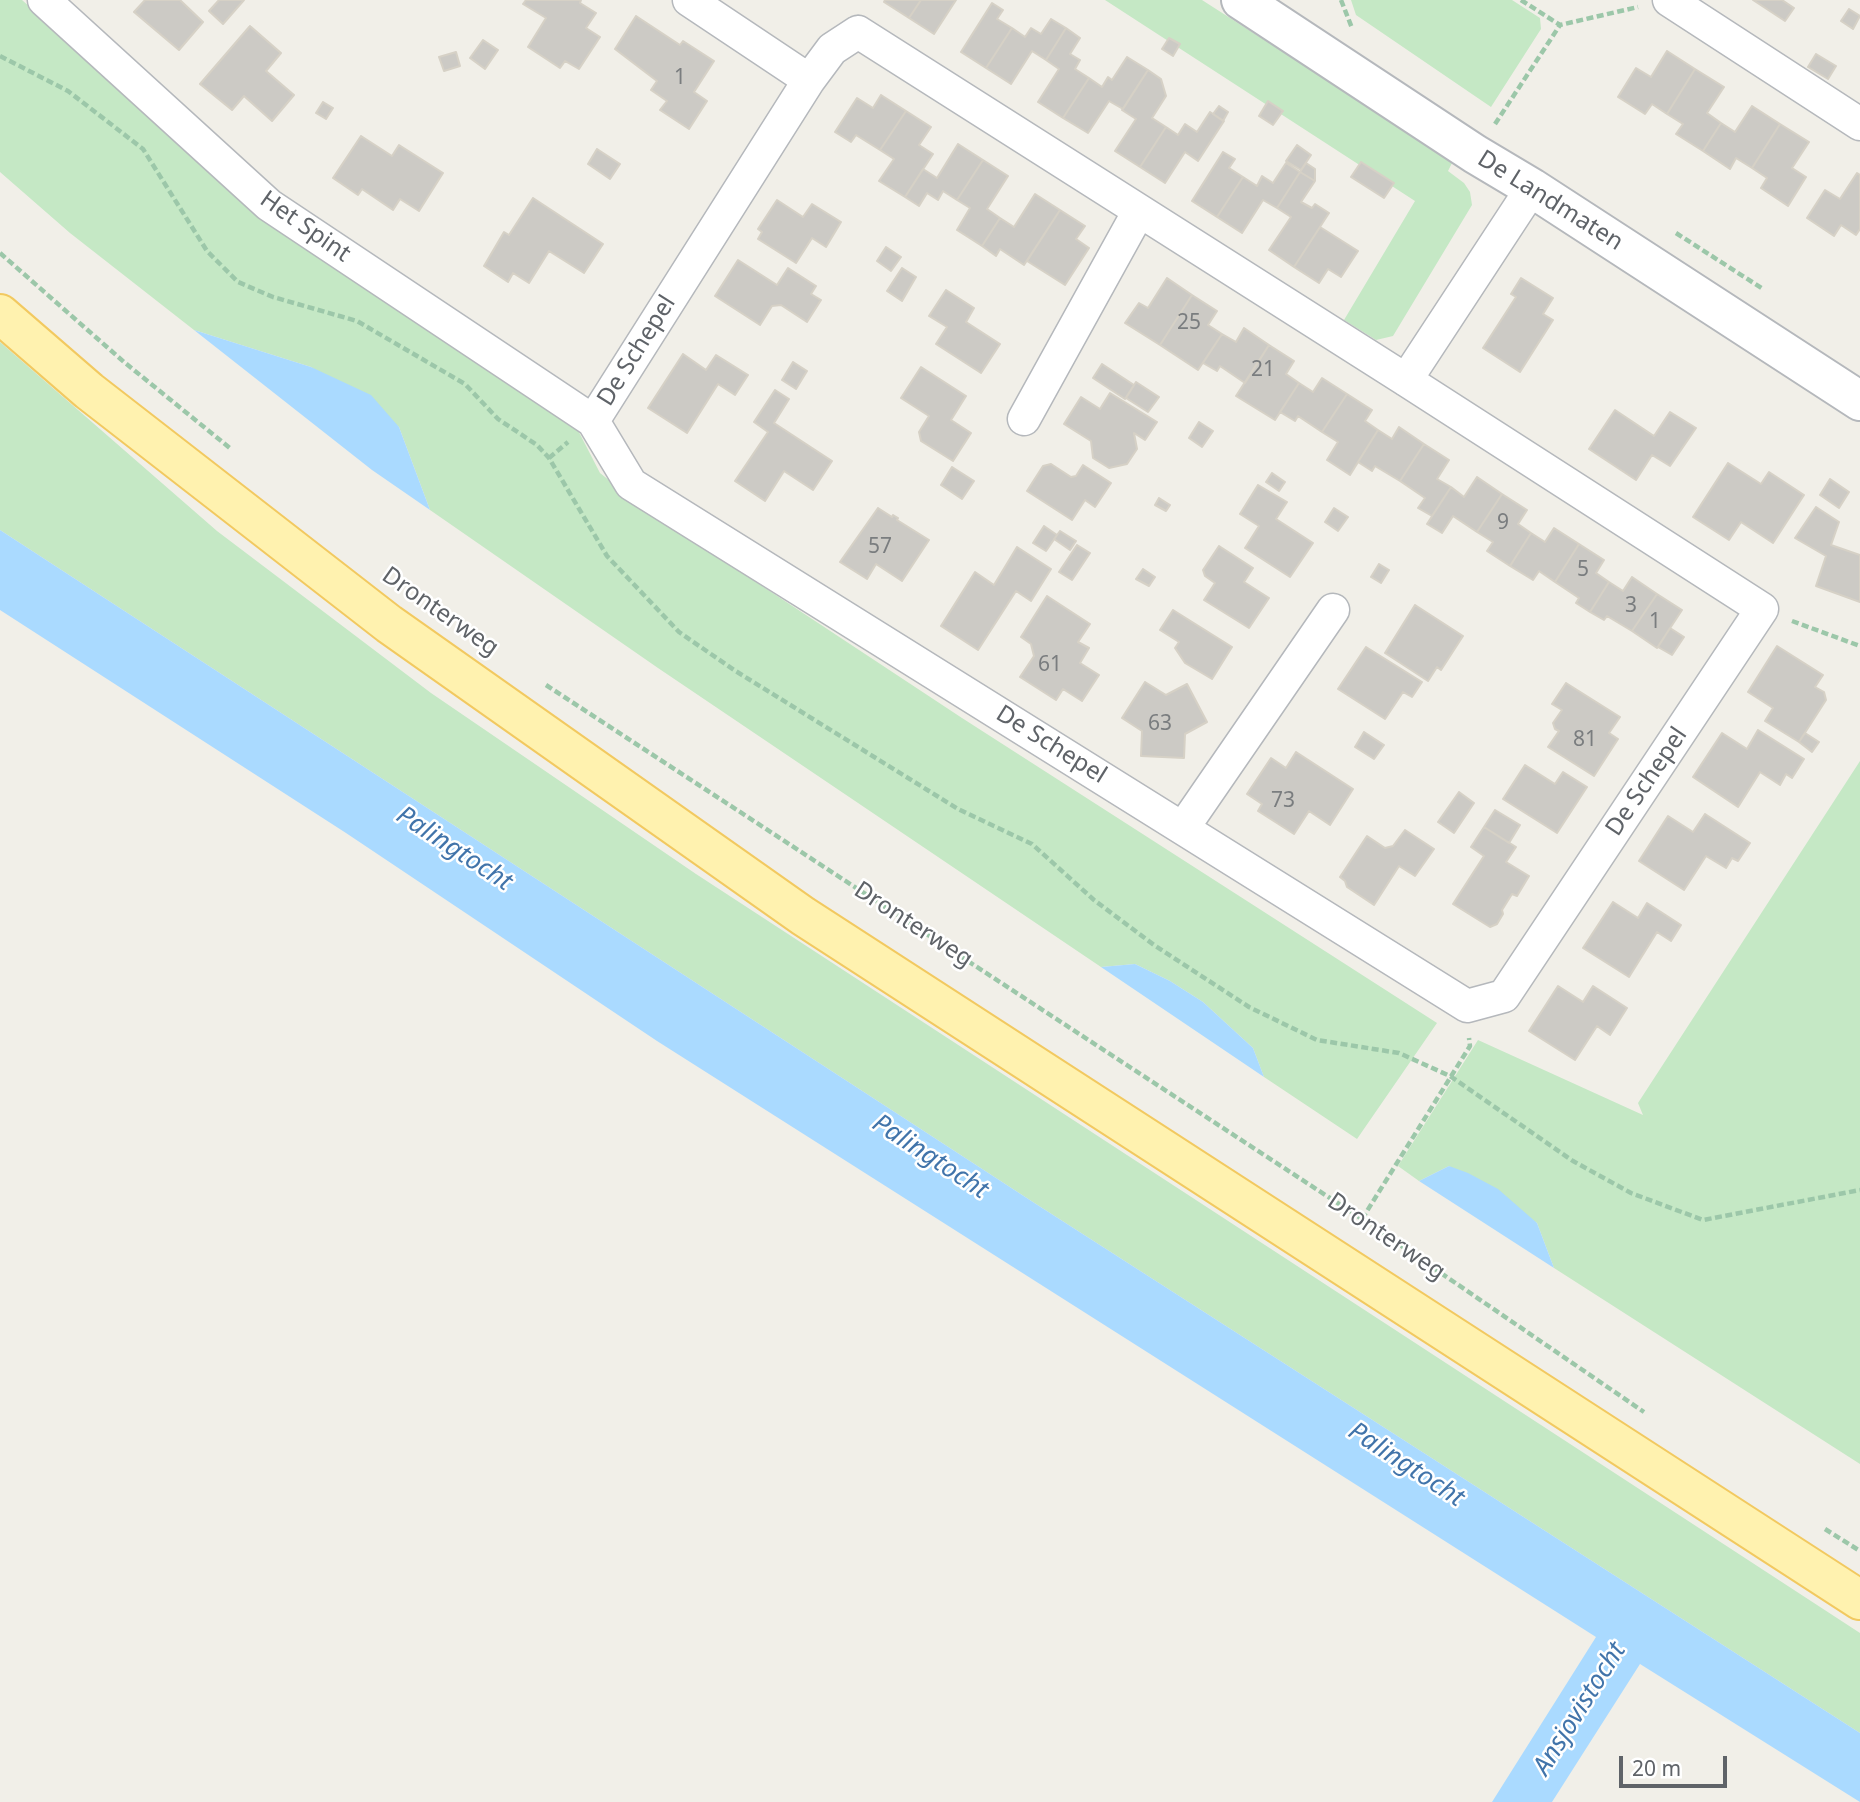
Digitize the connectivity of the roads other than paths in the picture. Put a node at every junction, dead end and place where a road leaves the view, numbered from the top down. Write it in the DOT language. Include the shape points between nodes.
graph roads {
  1 [pos="44,0"];
  2 [pos="689,0"];
  3 [pos="1251,3"];
  4 [pos="1654,3"];
  5 [pos="809,80"];
  6 [pos="1860,124"];
  7 [pos="1531,188"];
  8 [pos="1139,211"];
  9 [pos="0,313"];
  10 [pos="1406,380"];
  11 [pos="1860,401"];
  12 [pos="1024,419"];
  13 [pos="593,421"];
  14 [pos="1333,610"];
  15 [pos="1183,828"];
  16 [pos="1860,1600"];
  1 -- 13 [label="street, Het Spint" via="269,205"];
  2 -- 5 [label="street"];
  3 -- 7 [label="street, De Landmaten"];
  4 -- 6 [label="street"];
  5 -- 8 [label="street, De Schepel" via="832,49 858,32"];
  5 -- 13 [label="street, De Schepel"];
  7 -- 10 [label="street"];
  7 -- 11 [label="street, De Landmaten"];
  8 -- 10 [label="street, De Schepel"];
  8 -- 12 [label="street"];
  9 -- 16 [label="main road, Dronterweg" via="89,391 388,624 803,916"];
  10 -- 15 [label="street, De Schepel" via="1762,609 1504,996 1467,1006"];
  13 -- 15 [label="street, De Schepel" via="631,484"];
  14 -- 15 [label="street"];
}
